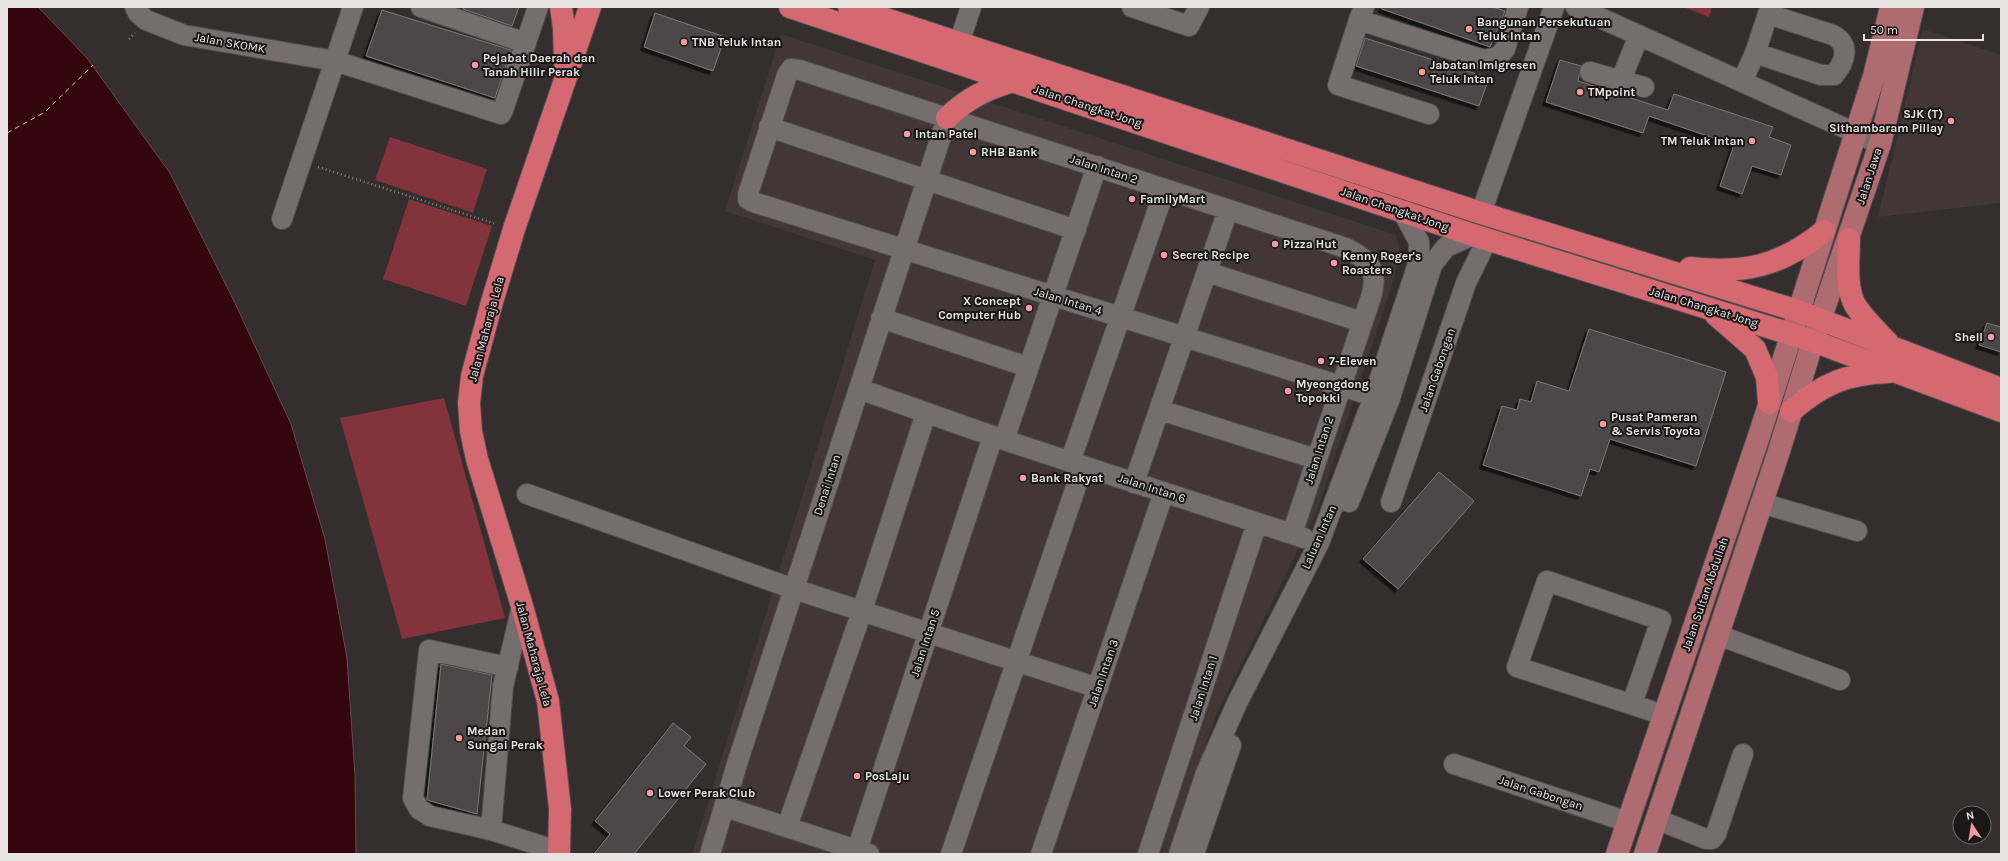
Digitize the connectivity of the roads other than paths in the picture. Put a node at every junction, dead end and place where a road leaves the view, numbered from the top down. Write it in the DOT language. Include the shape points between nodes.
graph roads {
  1 [pos="135,7"];
  2 [pos="353,7"];
  3 [pos="421,7"];
  4 [pos="538,7"];
  5 [pos="561,7"];
  6 [pos="590,7"];
  7 [pos="790,7"];
  8 [pos="849,7"];
  9 [pos="971,7"];
  10 [pos="1132,7"];
  11 [pos="1199,7"];
  12 [pos="1518,7"];
  13 [pos="1554,7"];
  14 [pos="1576,7"];
  15 [pos="1891,7"];
  16 [pos="1913,7"];
  17 [pos="1763,10"];
  18 [pos="1361,14"];
  19 [pos="1639,35"];
  20 [pos="526,43"];
  21 [pos="959,43"];
  22 [pos="1755,53"];
  23 [pos="335,61"];
  24 [pos="1590,72"];
  25 [pos="565,79"];
  26 [pos="1621,80"];
  27 [pos="1013,81"];
  28 [pos="1742,82"];
  29 [pos="1644,87"];
  30 [pos="1429,114"];
  31 [pos="947,118"];
  32 [pos="769,127"];
  33 [pos="1856,133"];
  34 [pos="1880,144"];
  35 [pos="1097,166"];
  36 [pos="926,180"];
  37 [pos="1165,189"];
  38 [pos="1228,210"];
  39 [pos="1403,212"];
  40 [pos="1481,213"];
  41 [pos="282,219"];
  42 [pos="1076,230"];
  43 [pos="1824,231"];
  44 [pos="1480,238"];
  45 [pos="1849,239"];
  46 [pos="903,250"];
  47 [pos="1649,264"];
  48 [pos="1207,272"];
  49 [pos="1052,296"];
  50 [pos="1708,309"];
  51 [pos="1798,311"];
  52 [pos="881,318"];
  53 [pos="1121,318"];
  54 [pos="1820,319"];
  55 [pos="1362,322"];
  56 [pos="1791,334"];
  57 [pos="1185,337"];
  58 [pos="1813,341"];
  59 [pos="1893,347"];
  60 [pos="1028,367"];
  61 [pos="1896,372"];
  62 [pos="1340,386"];
  63 [pos="859,389"];
  64 [pos="2001,389"];
  65 [pos="1381,399"];
  66 [pos="1769,403"];
  67 [pos="1160,410"];
  68 [pos="1791,411"];
  69 [pos="2001,411"];
  70 [pos="926,413"];
  71 [pos="998,438"];
  72 [pos="1316,460"];
  73 [pos="1076,464"];
  74 [pos="1134,482"];
  75 [pos="1164,492"];
  76 [pos="527,494"];
  77 [pos="1391,502"];
  78 [pos="1761,503"];
  79 [pos="1257,523"];
  80 [pos="1857,531"];
  81 [pos="1292,534"];
  82 [pos="1325,545"];
  83 [pos="794,589"];
  84 [pos="522,606"];
  85 [pos="862,611"];
  86 [pos="929,632"];
  87 [pos="1718,635"];
  88 [pos="1017,661"];
  89 [pos="508,667"];
  90 [pos="1840,680"];
  91 [pos="1098,688"];
  92 [pos="1632,704"];
  93 [pos="1664,715"];
  94 [pos="1743,754"];
  95 [pos="1454,764"];
  96 [pos="725,807"];
  97 [pos="1656,819"];
  98 [pos="1628,822"];
  99 [pos="787,827"];
  100 [pos="491,830"];
  101 [pos="550,852"];
  102 [pos="863,852"];
  103 [pos="710,854"];
  104 [pos="952,854"];
  105 [pos="1041,854"];
  106 [pos="1148,854"];
  107 [pos="1179,854"];
  108 [pos="1194,854"];
  109 [pos="1617,854"];
  110 [pos="1645,854"];
  1 -- 23 [label="street, Jalan SKOMK" via="146,20 184,35"];
  2 -- 23 [label="street"];
  3 -- 20 [label="street"];
  4 -- 20 [label="street"];
  5 -- 25 [label="highway"];
  6 -- 25 [label="highway, Jalan Maharaja Lela"];
  7 -- 27 [label="highway, Jalan Changkat Jong"];
  8 -- 21 [label="highway, Jalan Changkat Jong"];
  9 -- 21 [label="street"];
  10 -- 11 [label="street" via="1189,26"];
  12 -- 18 [label="street" via="1505,49 1498,57 1484,60"];
  13 -- 40 [label="street"];
  14 -- 19 [label="street"];
  15 -- 33 [label="main road" via="1874,76"];
  16 -- 34 [label="main road, Jalan Jawa"];
  17 -- 22 [label="street"];
  17 -- 22 [label="street" via="1840,39 1844,49 1843,64 1834,75 1821,75"];
  18 -- 30 [label="street" via="1338,85"];
  19 -- 26 [label="street"];
  19 -- 28 [label="street"];
  20 -- 23 [label="street, Jalan SKOMK" via="500,114"];
  21 -- 40 [label="highway, Jalan Changkat Jong"];
  22 -- 28 [label="street"];
  23 -- 41 [label="street"];
  24 -- 26 [label="street"];
  25 -- 84 [label="highway, Jalan Maharaja Lela" via="514,229 482,334 472,376 469,404 477,459"];
  26 -- 29 [label="street"];
  27 -- 31 [label="highway" via="980,92"];
  27 -- 39 [label="highway, Jalan Changkat Jong"];
  28 -- 33 [label="street"];
  31 -- 32 [label="street, Jalan Intan 2" via="791,69 786,75"];
  31 -- 35 [label="street, Jalan Intan 2"];
  31 -- 36 [label="street, Denai Intan"];
  32 -- 36 [label="street"];
  32 -- 46 [label="street, Jalan Intan 4" via="748,199"];
  33 -- 34 [label="street"];
  33 -- 43 [label="main road"];
  34 -- 45 [label="main road, Jalan Jawa"];
  35 -- 37 [label="street, Jalan Intan 2"];
  35 -- 42 [label="street, Jalan Intan 5"];
  36 -- 42 [label="street"];
  36 -- 46 [label="street, Denai Intan"];
  37 -- 38 [label="street, Jalan Intan 2"];
  37 -- 53 [label="street"];
  38 -- 48 [label="street"];
  38 -- 55 [label="street, Jalan Intan 2" via="1361,255 1369,262 1374,272 1374,284"];
  39 -- 44 [label="highway, Jalan Changkat Jong"];
  39 -- 65 [label="street, Laluan Intan" via="1419,242 1419,261"];
  40 -- 47 [label="highway, Jalan Changkat Jong"];
  42 -- 49 [label="street, Jalan Intan 5"];
  43 -- 47 [label="highway" via="1789,255 1770,263 1740,270 1712,271"];
  43 -- 51 [label="main road"];
  44 -- 50 [label="highway, Jalan Changkat Jong"];
  44 -- 65 [label="street, Laluan Intan" via="1446,247 1432,265"];
  44 -- 77 [label="street, Jalan Gabongan"];
  45 -- 54 [label="main road, Jalan Jawa"];
  45 -- 59 [label="highway" via="1849,276 1855,304"];
  46 -- 49 [label="street, Jalan Intan 4"];
  46 -- 52 [label="street, Denai Intan"];
  47 -- 51 [label="highway, Jalan Changkat Jong"];
  48 -- 55 [label="street"];
  48 -- 57 [label="street"];
  49 -- 53 [label="street, Jalan Intan 4"];
  49 -- 60 [label="street, Jalan Intan 5"];
  50 -- 56 [label="highway, Jalan Changkat Jong"];
  50 -- 66 [label="highway" via="1755,349 1767,377"];
  51 -- 54 [label="highway, Jalan Changkat Jong"];
  51 -- 56 [label="main road, Jalan Sultan Abdullah"];
  52 -- 60 [label="street"];
  52 -- 63 [label="street, Denai Intan"];
  53 -- 57 [label="street, Jalan Intan 4"];
  53 -- 73 [label="street"];
  54 -- 58 [label="main road, Jalan Jawa"];
  54 -- 59 [label="highway, Jalan Changkat Jong"];
  55 -- 62 [label="street, Jalan Intan 2"];
  56 -- 58 [label="highway, Jalan Changkat Jong"];
  56 -- 66 [label="main road, Jalan Sultan Abdullah"];
  57 -- 62 [label="street, Jalan Intan 4"];
  57 -- 67 [label="street"];
  58 -- 61 [label="highway, Jalan Changkat Jong"];
  58 -- 68 [label="main road, Jalan Sultan Abdullah"];
  59 -- 64 [label="highway, Jalan Changkat Jong"];
  60 -- 71 [label="street, Jalan Intan 5"];
  61 -- 68 [label="highway" via="1866,373 1834,382 1814,392"];
  61 -- 69 [label="highway, Jalan Changkat Jong"];
  62 -- 65 [label="street, Jalan Intan 4"];
  62 -- 72 [label="street, Jalan Intan 2"];
  63 -- 70 [label="street, Jalan Intan 6"];
  63 -- 83 [label="street, Denai Intan"];
  65 -- 82 [label="street, Laluan Intan"];
  66 -- 93 [label="main road, Jalan Sultan Abdullah"];
  67 -- 72 [label="street"];
  67 -- 74 [label="street"];
  68 -- 78 [label="main road, Jalan Sultan Abdullah"];
  70 -- 71 [label="street, Jalan Intan 6"];
  70 -- 85 [label="street"];
  71 -- 73 [label="street, Jalan Intan 6"];
  71 -- 86 [label="street, Jalan Intan 5"];
  72 -- 81 [label="street, Jalan Intan 2"];
  73 -- 74 [label="street, Jalan Intan 6"];
  73 -- 88 [label="street"];
  74 -- 75 [label="street, Jalan Intan 6"];
  75 -- 79 [label="street, Jalan Intan 6"];
  75 -- 91 [label="street, Jalan Intan 3"];
  76 -- 83 [label="street"];
  78 -- 80 [label="street"];
  78 -- 87 [label="main road, Jalan Sultan Abdullah"];
  79 -- 81 [label="street, Jalan Intan 6"];
  79 -- 106 [label="street, Jalan Intan 1"];
  81 -- 82 [label="street, Jalan Intan 6"];
  82 -- 107 [label="street, Laluan Intan" via="1237,703 1206,773"];
  82 -- 108 [label="street, Laluan Intan" via="1236,730"];
  83 -- 85 [label="street"];
  83 -- 96 [label="street, Denai Intan"];
  84 -- 89 [label="street"];
  84 -- 101 [label="highway, Jalan Maharaja Lela" via="548,701 555,773 548,808"];
  85 -- 86 [label="street"];
  85 -- 99 [label="street"];
  86 -- 88 [label="street"];
  86 -- 102 [label="street, Jalan Intan 5"];
  87 -- 90 [label="street"];
  87 -- 97 [label="main road, Jalan Sultan Abdullah"];
  88 -- 91 [label="street"];
  88 -- 104 [label="street"];
  89 -- 100 [label="street" via="503,686"];
  89 -- 100 [label="street" via="429,650 413,798 419,809 430,816"];
  91 -- 105 [label="street, Jalan Intan 3"];
  92 -- 92 [label="street" via="1661,620 1547,581 1517,666"];
  92 -- 93 [label="street"];
  93 -- 98 [label="main road, Jalan Sultan Abdullah"];
  94 -- 97 [label="street" via="1716,834 1712,839 1706,839"];
  95 -- 98 [label="street, Jalan Gabongan"];
  96 -- 99 [label="street"];
  96 -- 103 [label="street, Denai Intan"];
  97 -- 110 [label="main road, Jalan Sultan Abdullah"];
  98 -- 109 [label="main road, Jalan Sultan Abdullah"];
  99 -- 102 [label="street"];
  100 -- 101 [label="street"];
}
